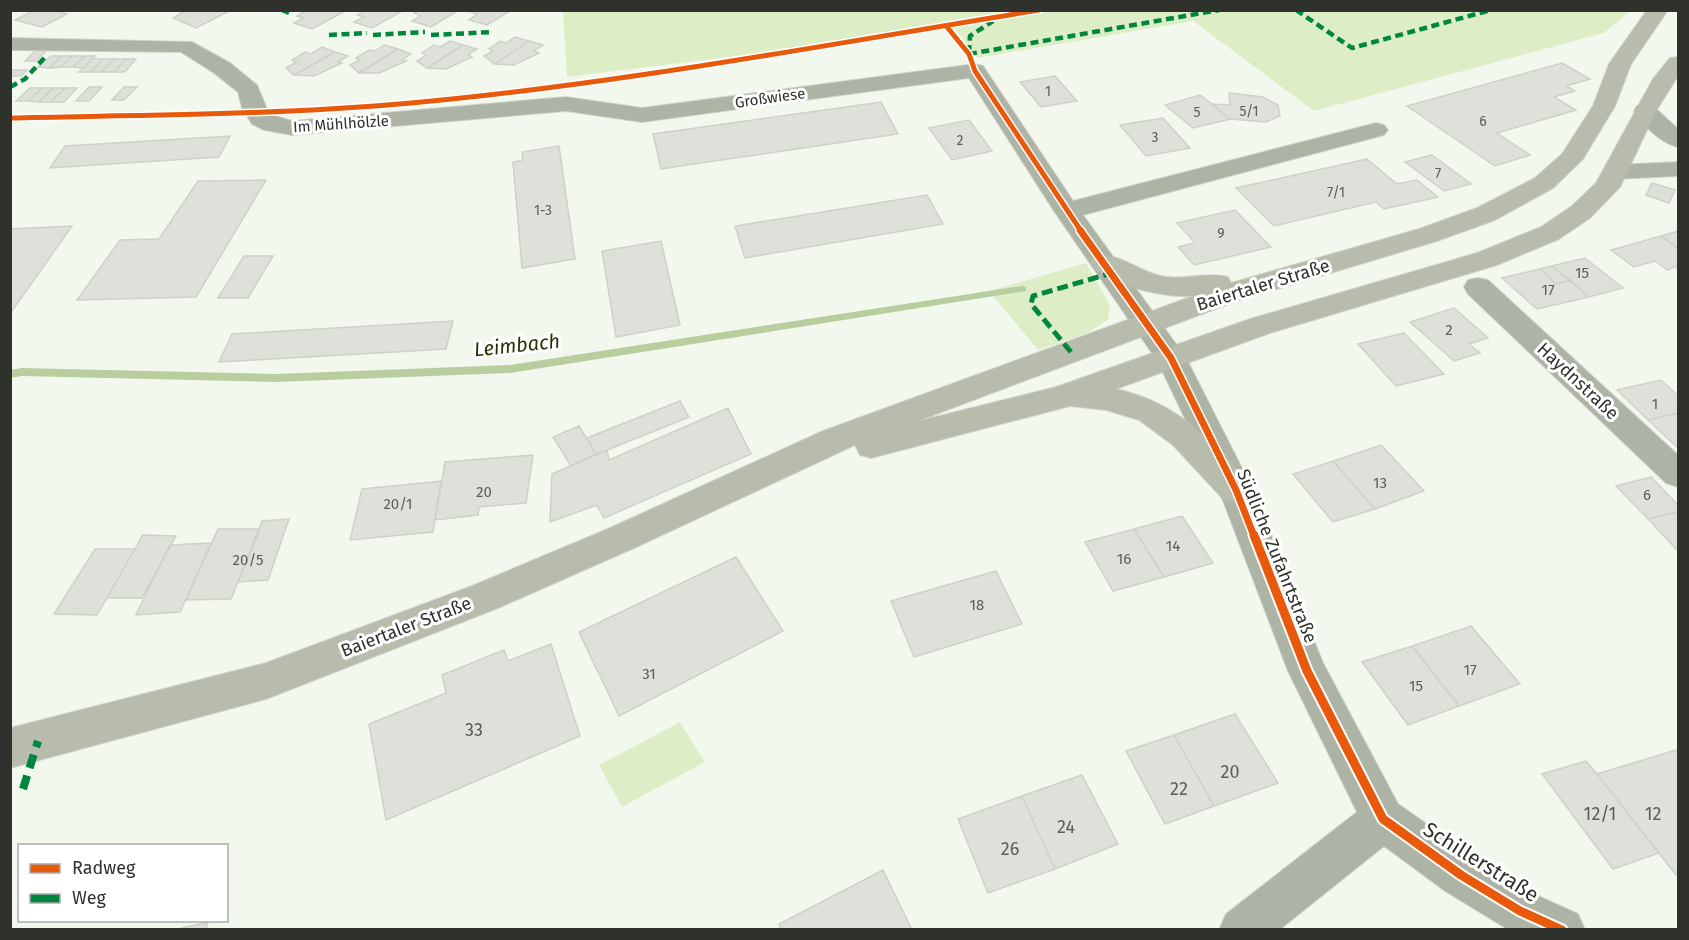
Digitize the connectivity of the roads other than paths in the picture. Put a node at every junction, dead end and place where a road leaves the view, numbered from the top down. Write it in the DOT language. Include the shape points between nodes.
graph roads {
  1 [pos="1658,10"];
  2 [pos="1674,10"];
  3 [pos="1678,14"];
  4 [pos="10,44"];
  5 [pos="1678,63"];
  6 [pos="975,71"];
  7 [pos="566,104"];
  8 [pos="1645,111"];
  9 [pos="1376,130"];
  10 [pos="1678,140"];
  11 [pos="1678,169"];
  12 [pos="1615,172"];
  13 [pos="1067,211"];
  14 [pos="1104,262"];
  15 [pos="1289,277"];
  16 [pos="1478,287"];
  17 [pos="1148,323"];
  18 [pos="1171,358"];
  19 [pos="1061,397"];
  20 [pos="788,464"];
  21 [pos="1678,474"];
  22 [pos="1236,490"];
  23 [pos="10,748"];
  24 [pos="1383,819"];
  25 [pos="1242,930"];
  26 [pos="1562,930"];
  1 -- 15 [label="main road, Baiertaler Straße" via="1620,64 1604,106 1571,159 1544,183 1486,214"];
  2 -- 3 [label="main road"];
  4 -- 7 [label="street, Im Mühlhölzle" via="185,46 249,90 253,113 259,120 292,128"];
  5 -- 8 [label="main road, Baiertaler Straße"];
  6 -- 7 [label="street, Großwiese" via="642,115"];
  6 -- 13 [label="street, Südliche Zufahrtstraße"];
  8 -- 10 [label="street"];
  8 -- 12 [label="main road, Baiertaler Straße"];
  9 -- 13 [label="street"];
  11 -- 12 [label="street"];
  12 -- 18 [label="main road, Baiertaler Straße" via="1607,187 1581,212 1550,233 1513,250 1260,326"];
  13 -- 14 [label="street, Südliche Zufahrtstraße"];
  14 -- 15 [label="main road" via="1170,288"];
  14 -- 17 [label="street, Südliche Zufahrtstraße"];
  15 -- 17 [label="main road, Baiertaler Straße"];
  16 -- 21 [label="street, Haydnstraße"];
  17 -- 18 [label="street, Südliche Zufahrtstraße"];
  17 -- 20 [label="main road, Baiertaler Straße" via="834,440"];
  18 -- 19 [label="main road, Baiertaler Straße"];
  18 -- 22 [label="street, Südliche Zufahrtstraße"];
  19 -- 20 [label="main road, Baiertaler Straße" via="850,452"];
  19 -- 22 [label="main road" via="1109,397 1148,409 1195,446"];
  20 -- 23 [label="main road, Baiertaler Straße" via="485,597 266,681"];
  22 -- 24 [label="street, Südliche Zufahrtstraße" via="1307,671"];
  24 -- 25 [label="street"];
  24 -- 26 [label="street, Schillerstraße" via="1461,875 1520,911"];
}
